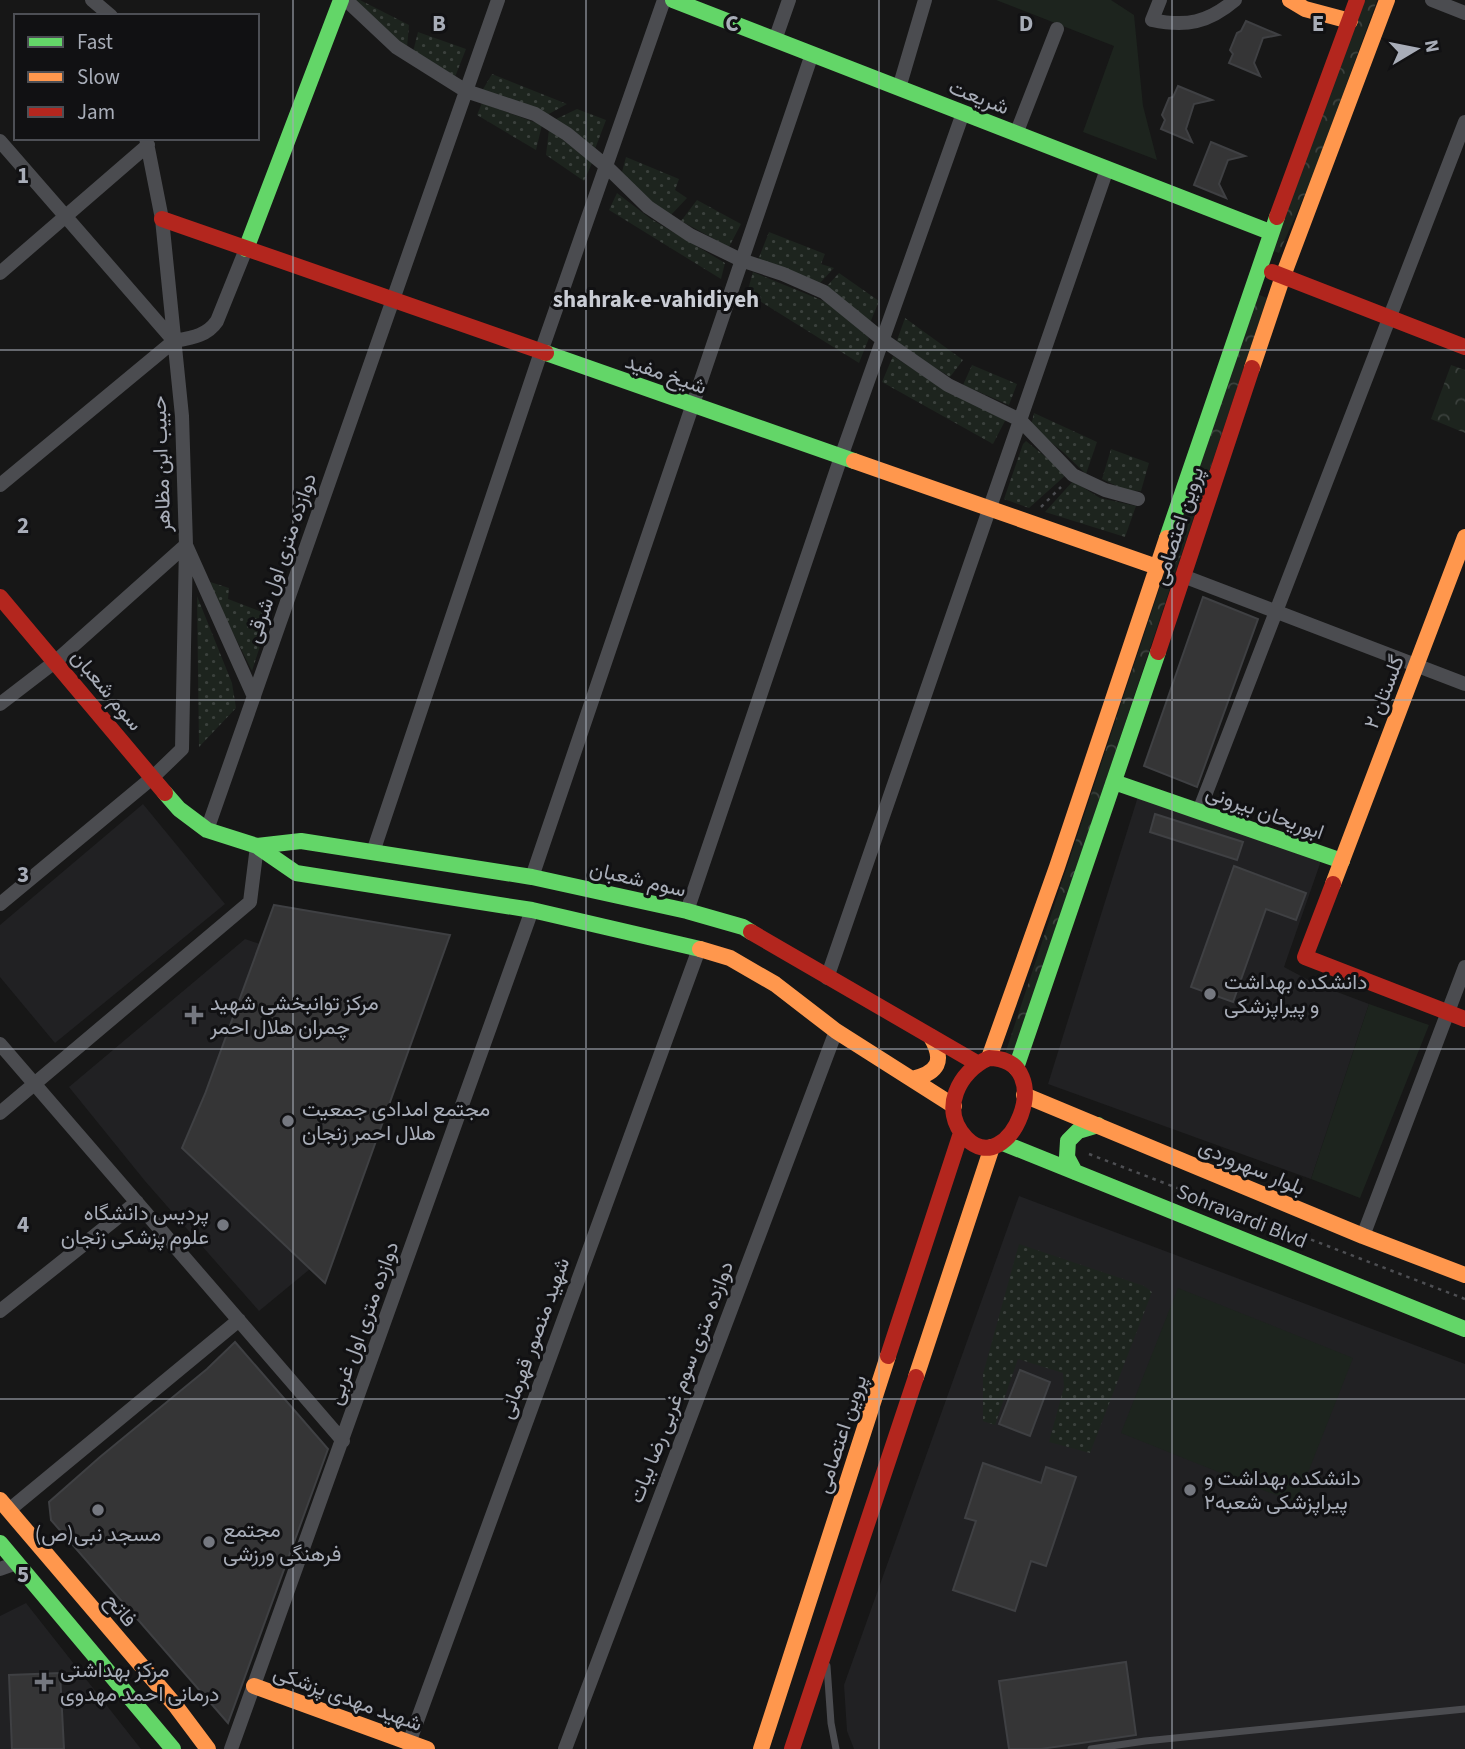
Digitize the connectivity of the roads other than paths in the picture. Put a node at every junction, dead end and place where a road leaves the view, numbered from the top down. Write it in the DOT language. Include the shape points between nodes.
graph roads {
  1 [pos="92,0"];
  2 [pos="341,0"];
  3 [pos="346,0"];
  4 [pos="498,0"];
  5 [pos="664,0"];
  6 [pos="673,0"];
  7 [pos="789,0"];
  8 [pos="925,0"];
  9 [pos="1160,0"];
  10 [pos="1234,0"];
  11 [pos="1290,0"];
  12 [pos="1357,0"];
  13 [pos="1387,0"];
  14 [pos="1432,0"];
  15 [pos="1465,13"];
  16 [pos="110,14"];
  17 [pos="1350,21"];
  18 [pos="1057,29"];
  19 [pos="775,40"];
  20 [pos="812,54"];
  21 [pos="899,88"];
  22 [pos="466,92"];
  23 [pos="963,113"];
  24 [pos="1465,122"];
  25 [pos="1016,134"];
  26 [pos="0,141"];
  27 [pos="147,142"];
  28 [pos="606,166"];
  29 [pos="1107,169"];
  30 [pos="65,217"];
  31 [pos="162,219"];
  32 [pos="1270,232"];
  33 [pos="246,249"];
  34 [pos="741,260"];
  35 [pos="1258,267"];
  36 [pos="0,273"];
  37 [pos="1283,276"];
  38 [pos="393,300"];
  39 [pos="1389,317"];
  40 [pos="883,340"];
  41 [pos="174,341"];
  42 [pos="1465,347"];
  43 [pos="541,352"];
  44 [pos="691,405"];
  45 [pos="1020,421"];
  46 [pos="841,457"];
  47 [pos="0,485"];
  48 [pos="1138,499"];
  49 [pos="989,509"];
  50 [pos="1465,537"];
  51 [pos="186,545"];
  52 [pos="1157,567"];
  53 [pos="1183,576"];
  54 [pos="0,597"];
  55 [pos="1275,611"];
  56 [pos="56,661"];
  57 [pos="1416,665"];
  58 [pos="1465,684"];
  59 [pos="254,697"];
  60 [pos="0,705"];
  61 [pos="152,778"];
  62 [pos="1114,782"];
  63 [pos="1199,811"];
  64 [pos="207,830"];
  65 [pos="257,846"];
  66 [pos="373,852"];
  67 [pos="1342,861"];
  68 [pos="532,877"];
  69 [pos="0,904"];
  70 [pos="532,911"];
  71 [pos="687,911"];
  72 [pos="699,949"];
  73 [pos="1465,967"];
  74 [pos="827,978"];
  75 [pos="1448,1012"];
  76 [pos="1465,1019"];
  77 [pos="836,1031"];
  78 [pos="931,1037"];
  79 [pos="0,1044"];
  80 [pos="982,1060"];
  81 [pos="1016,1068"];
  82 [pos="912,1079"];
  83 [pos="35,1083"];
  84 [pos="1024,1095"];
  85 [pos="954,1106"];
  86 [pos="0,1113"];
  87 [pos="1098,1125"];
  88 [pos="961,1133"];
  89 [pos="998,1145"];
  90 [pos="1075,1172"];
  91 [pos="137,1202"];
  92 [pos="1363,1236"];
  93 [pos="1465,1275"];
  94 [pos="0,1311"];
  95 [pos="239,1320"];
  96 [pos="1465,1329"];
  97 [pos="343,1441"];
  98 [pos="4,1505"];
  99 [pos="0,1543"];
  100 [pos="16,1563"];
  101 [pos="0,1569"];
  102 [pos="826,1646"];
  103 [pos="254,1686"];
  104 [pos="1465,1709"];
  105 [pos="409,1746"];
  106 [pos="173,1749"];
  107 [pos="208,1749"];
  108 [pos="231,1749"];
  109 [pos="427,1749"];
  110 [pos="565,1749"];
  111 [pos="761,1749"];
  112 [pos="792,1749"];
  113 [pos="836,1749"];
  114 [pos="1091,1749"];
  1 -- 16 [label="street"];
  2 -- 33 [label="main road"];
  3 -- 22 [label="street" via="396,47"];
  4 -- 22 [label="street"];
  5 -- 28 [label="street"];
  6 -- 19 [label="main road, شریعت"];
  7 -- 19 [label="street"];
  8 -- 21 [label="street"];
  9 -- 10 [label="street" via="1152,20 1168,23 1216,15"];
  11 -- 17 [label="main road" via="1305,9"];
  12 -- 17 [label="main road, پروین اعتصامی"];
  13 -- 37 [label="main road, پروین اعتصامی"];
  14 -- 15 [label="street"];
  17 -- 32 [label="main road, پروین اعتصامی"];
  18 -- 25 [label="street"];
  19 -- 20 [label="main road, شریعت"];
  20 -- 21 [label="main road, شریعت"];
  20 -- 34 [label="street"];
  21 -- 23 [label="main road, شریعت"];
  22 -- 28 [label="street" via="535,114"];
  22 -- 38 [label="street"];
  23 -- 25 [label="main road, شریعت"];
  23 -- 40 [label="street"];
  24 -- 39 [label="street"];
  25 -- 29 [label="main road, شریعت"];
  26 -- 30 [label="street"];
  27 -- 30 [label="street"];
  27 -- 31 [label="street, حبیب ابن مظاهر"];
  28 -- 34 [label="street" via="648,207 690,235"];
  28 -- 43 [label="street"];
  29 -- 32 [label="main road, شریعت"];
  29 -- 45 [label="street"];
  30 -- 36 [label="street"];
  30 -- 41 [label="street"];
  31 -- 33 [label="main road, شیخ مفید"];
  31 -- 41 [label="street, حبیب ابن مظاهر"];
  32 -- 35 [label="main road, پروین اعتصامی"];
  33 -- 38 [label="main road, شیخ مفید"];
  33 -- 41 [label="street" via="212,329"];
  34 -- 40 [label="street" via="824,292"];
  34 -- 44 [label="street"];
  35 -- 37 [label="main road"];
  35 -- 52 [label="main road, پروین اعتصامی"];
  37 -- 39 [label="main road"];
  37 -- 53 [label="main road, پروین اعتصامی"];
  38 -- 43 [label="main road, شیخ مفید"];
  38 -- 59 [label="street, دوازده متری اول شرقی"];
  39 -- 42 [label="main road"];
  39 -- 55 [label="street"];
  40 -- 45 [label="street" via="948,385"];
  40 -- 46 [label="street"];
  41 -- 47 [label="street"];
  41 -- 51 [label="street, حبیب ابن مظاهر" via="182,416"];
  43 -- 44 [label="main road, شیخ مفید"];
  43 -- 66 [label="street"];
  44 -- 46 [label="main road, شیخ مفید"];
  44 -- 68 [label="street"];
  45 -- 48 [label="street" via="1073,475"];
  45 -- 49 [label="street"];
  46 -- 49 [label="main road, شیخ مفید"];
  46 -- 71 [label="street"];
  49 -- 52 [label="main road, شیخ مفید"];
  49 -- 74 [label="street"];
  50 -- 57 [label="main road, گلستان ۲"];
  51 -- 56 [label="street"];
  51 -- 59 [label="street"];
  51 -- 61 [label="street, حبیب ابن مظاهر" via="182,749"];
  52 -- 80 [label="main road, پروین اعتصامی" via="1057,867"];
  53 -- 55 [label="street"];
  53 -- 62 [label="main road, پروین اعتصامی"];
  54 -- 56 [label="main road, سوم شعبان"];
  55 -- 57 [label="street"];
  55 -- 63 [label="street"];
  56 -- 60 [label="street"];
  56 -- 61 [label="main road, سوم شعبان"];
  57 -- 58 [label="street"];
  57 -- 67 [label="main road, گلستان ۲"];
  59 -- 64 [label="street, دوازده متری اول شرقی"];
  61 -- 64 [label="main road, سوم شعبان" via="179,809"];
  61 -- 69 [label="street, حبیب ابن مظاهر"];
  62 -- 63 [label="main road, ابوریحان بیرونی"];
  62 -- 81 [label="main road, پروین اعتصامی"];
  63 -- 67 [label="main road, ابوریحان بیرونی"];
  64 -- 65 [label="main road, سوم شعبان"];
  65 -- 66 [label="main road, سوم شعبان" via="301,841"];
  65 -- 70 [label="main road, سوم شعبان" via="296,873"];
  65 -- 83 [label="street" via="250,902"];
  66 -- 68 [label="main road, سوم شعبان"];
  67 -- 75 [label="main road, ابوریحان بیرونی" via="1305,957"];
  68 -- 71 [label="main road, سوم شعبان"];
  70 -- 72 [label="main road, سوم شعبان"];
  70 -- 97 [label="street, دوازده متری اول غربی"];
  71 -- 74 [label="main road, سوم شعبان" via="743,927"];
  72 -- 77 [label="main road, سوم شعبان" via="730,958 775,984"];
  72 -- 105 [label="street, شهید منصور قهرمانی"];
  73 -- 75 [label="street"];
  74 -- 78 [label="main road, سوم شعبان"];
  75 -- 76 [label="main road, ابوریحان بیرونی"];
  75 -- 92 [label="street"];
  77 -- 82 [label="main road, سوم شعبان"];
  77 -- 110 [label="street, دوازده متری سوم غربی رضا بیات"];
  78 -- 80 [label="main road, سوم شعبان"];
  78 -- 82 [label="main road" via="939,1053 938,1064 933,1072"];
  79 -- 83 [label="street"];
  80 -- 81 [label="main road" via="1005,1060"];
  80 -- 85 [label="main road" via="964,1072"];
  81 -- 84 [label="main road"];
  82 -- 85 [label="main road, سوم شعبان"];
  83 -- 86 [label="street"];
  83 -- 91 [label="street"];
  84 -- 87 [label="main road, بلوار سهروردی"];
  84 -- 89 [label="main road" via="1018,1124"];
  85 -- 88 [label="main road"];
  87 -- 90 [label="main road" via="1070,1138 1066,1161"];
  87 -- 92 [label="main road, بلوار سهروردی"];
  88 -- 89 [label="main road" via="979,1147"];
  88 -- 111 [label="main road, پروین اعتصامی"];
  89 -- 90 [label="main road, Sohravardi Blvd"];
  89 -- 102 [label="main road"];
  90 -- 96 [label="main road, Sohravardi Blvd"];
  91 -- 94 [label="street"];
  91 -- 95 [label="street"];
  92 -- 93 [label="main road, بلوار سهروردی"];
  95 -- 97 [label="street"];
  95 -- 98 [label="street"];
  97 -- 103 [label="street, دوازده متری اول غربی"];
  98 -- 107 [label="main road, فاتح"];
  99 -- 100 [label="main road"];
  100 -- 101 [label="street"];
  100 -- 106 [label="main road"];
  102 -- 112 [label="main road"];
  102 -- 113 [label="lane"];
  103 -- 105 [label="main road, شهید مهدی پزشکی"];
  103 -- 108 [label="street, دوازده متری اول غربی"];
  104 -- 114 [label="lane"];
  105 -- 109 [label="main road, شهید مهدی پزشکی"];
}
